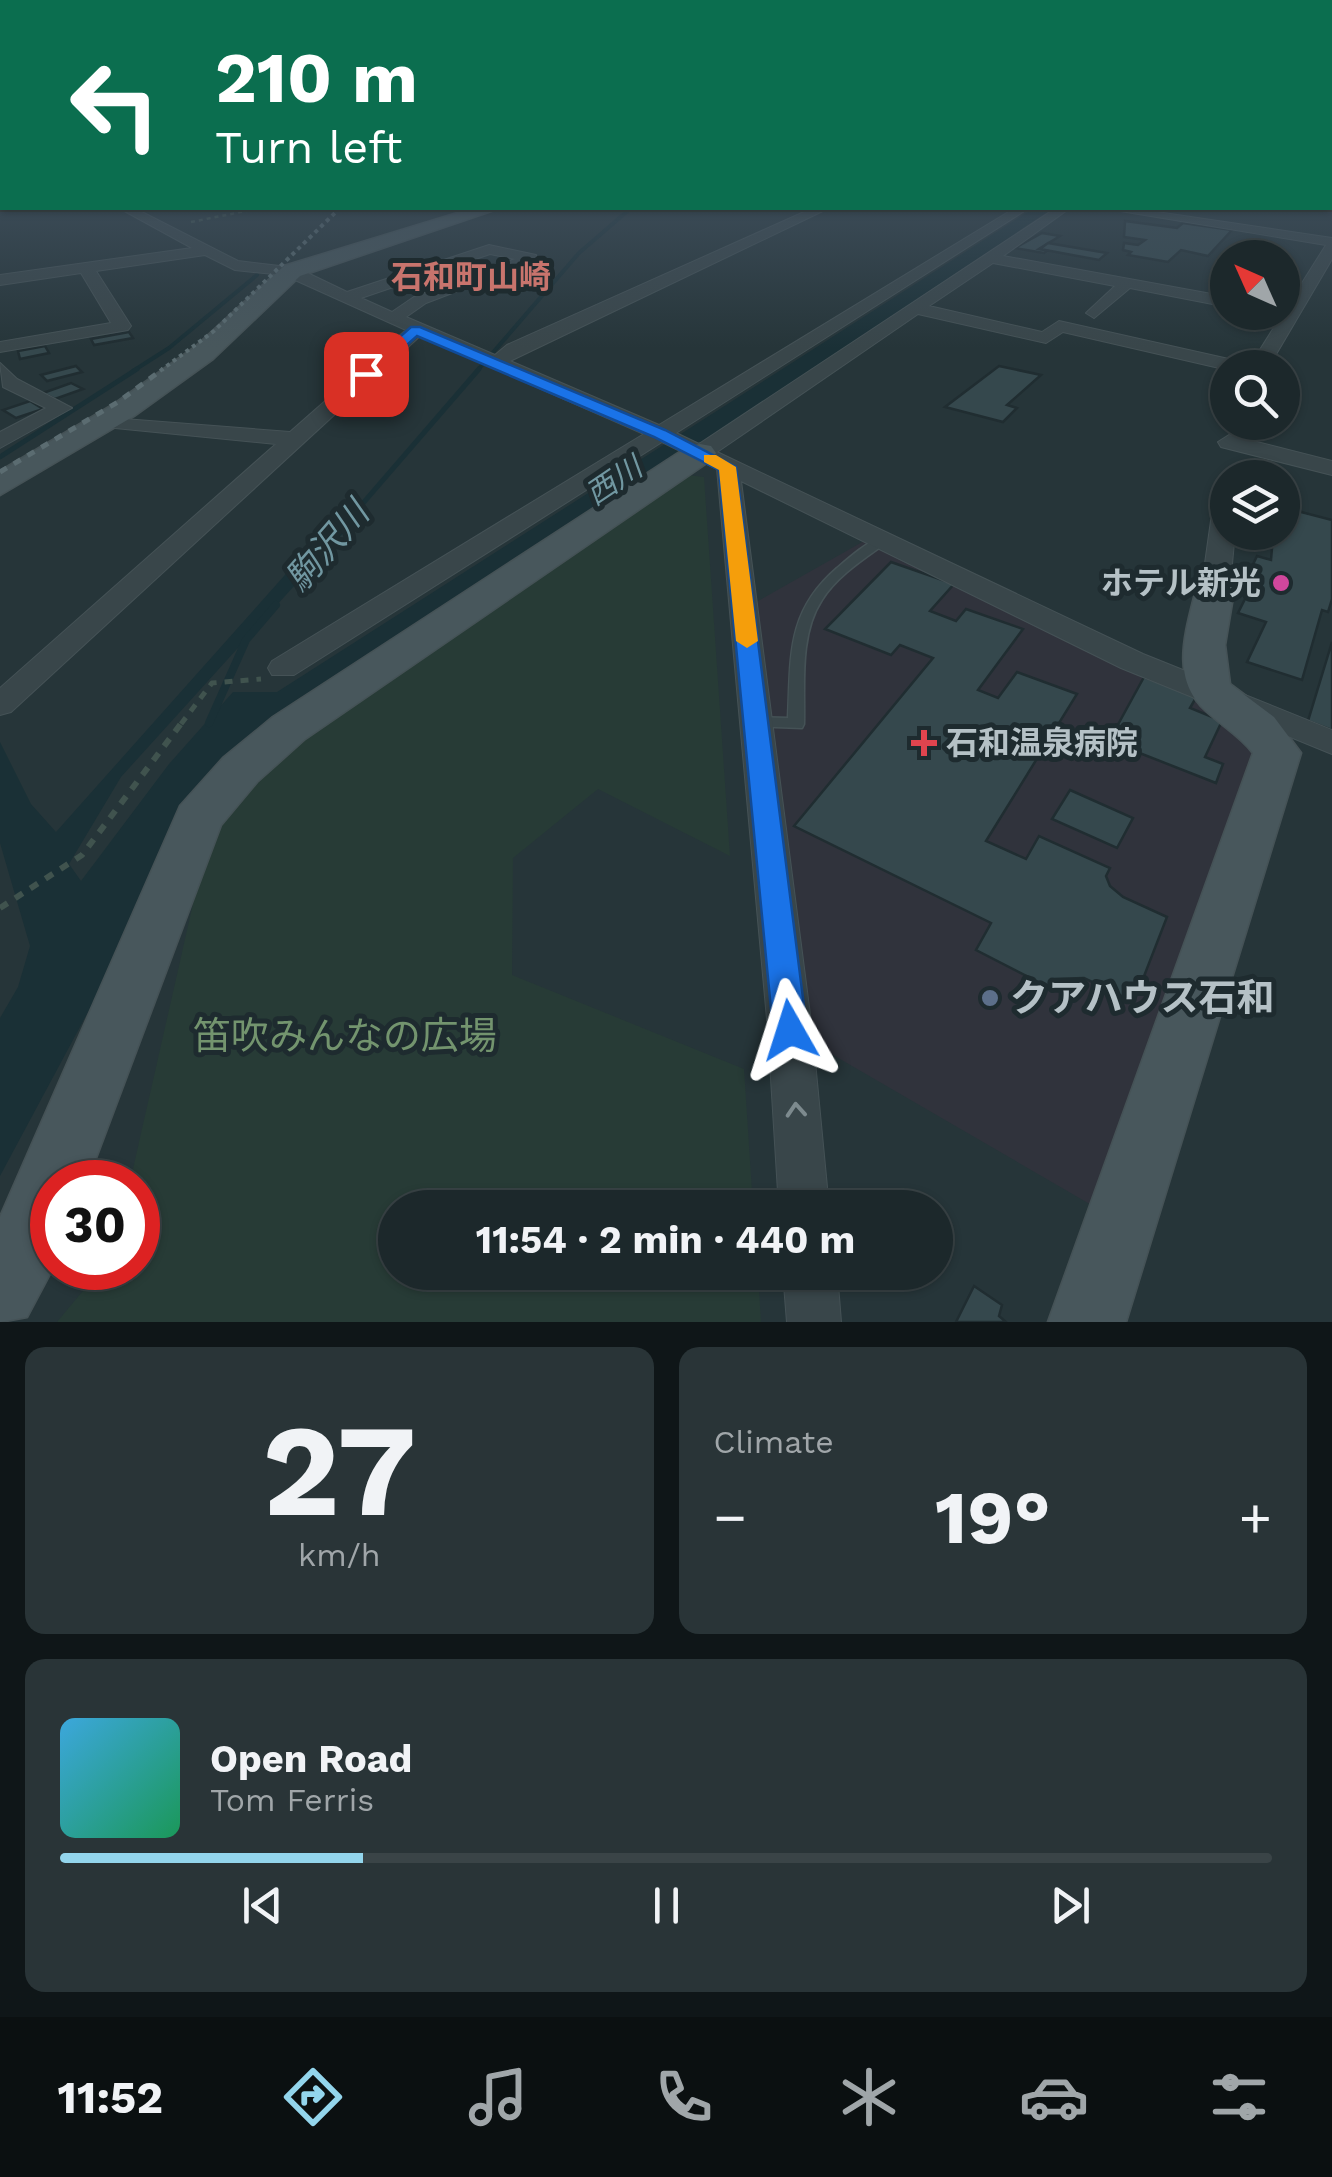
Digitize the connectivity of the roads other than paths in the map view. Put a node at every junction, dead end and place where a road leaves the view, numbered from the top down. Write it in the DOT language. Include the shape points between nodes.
graph roads {
  1 [pos="159,225"];
  2 [pos="439,225"];
  3 [pos="786,225"];
  4 [pos="1001,225"];
  5 [pos="1038,225"];
  6 [pos="1209,225"];
  7 [pos="1332,245"];
  8 [pos="212,250"];
  9 [pos="987,257"];
  10 [pos="86,268"];
  11 [pos="291,272"];
  12 [pos="0,280"];
  13 [pos="1126,284"];
  14 [pos="1300,293"];
  15 [pos="345,298"];
  16 [pos="1210,299"];
  17 [pos="915,308"];
  18 [pos="1094,314"];
  19 [pos="404,325"];
  20 [pos="0,347"];
  21 [pos="1210,360"];
  22 [pos="490,361"];
  23 [pos="0,369"];
  24 [pos="105,421"];
  25 [pos="292,440"];
  26 [pos="1252,440"];
  27 [pos="0,441"];
  28 [pos="690,448"];
  29 [pos="1332,468"];
  30 [pos="0,485"];
  31 [pos="882,540"];
  32 [pos="1220,550"];
  33 [pos="1216,584"];
  34 [pos="283,668"];
  35 [pos="1214,697"];
  36 [pos="0,705"];
  37 [pos="756,722"];
  38 [pos="1332,743"];
  39 [pos="802,1190"];
  40 [pos="0,1290"];
  41 [pos="811,1290"];
  42 [pos="814,1322"];
  43 [pos="1087,1322"];
  1 -- 8 [label="street"];
  2 -- 11 [label="street"];
  3 -- 22 [label="street"];
  4 -- 28 [label="street"];
  5 -- 9 [label="street"];
  6 -- 7 [label="street"];
  7 -- 14 [label="street"];
  8 -- 10 [label="street"];
  8 -- 11 [label="street" via="236,265"];
  9 -- 13 [label="street"];
  9 -- 17 [label="street"];
  10 -- 12 [label="street"];
  10 -- 20 [label="street" via="122,326"];
  11 -- 15 [label="street"];
  11 -- 24 [label="street" via="204,354"];
  13 -- 16 [label="street"];
  13 -- 18 [label="street"];
  15 -- 19 [label="street"];
  15 -- 19 [label="street" via="490,248 531,258 420,300"];
  17 -- 21 [label="street" via="1046,338 1059,326"];
  17 -- 28 [label="street"];
  19 -- 22 [label="street"];
  19 -- 25 [label="street"];
  22 -- 28 [label="street"];
  23 -- 27 [label="street" via="10,383 62,408"];
  24 -- 25 [label="street"];
  24 -- 30 [label="street"];
  25 -- 36 [label="street"];
  26 -- 29 [label="street"];
  28 -- 31 [label="street"];
  28 -- 34 [label="street"];
  28 -- 37 [label="street"];
  28 -- 40 [label="street" via="289,728 220,789 198,819 34,1230"];
  31 -- 35 [label="street"];
  31 -- 37 [label="lane" via="841,568 800,624 796,724"];
  32 -- 33 [label="street"];
  33 -- 35 [label="street" via="1204,657"];
  35 -- 38 [label="street"];
  35 -- 43 [label="street" via="1261,726 1277,752"];
  39 -- 37 [label="street, one-way"];
  41 -- 42 [label="street"];
}
